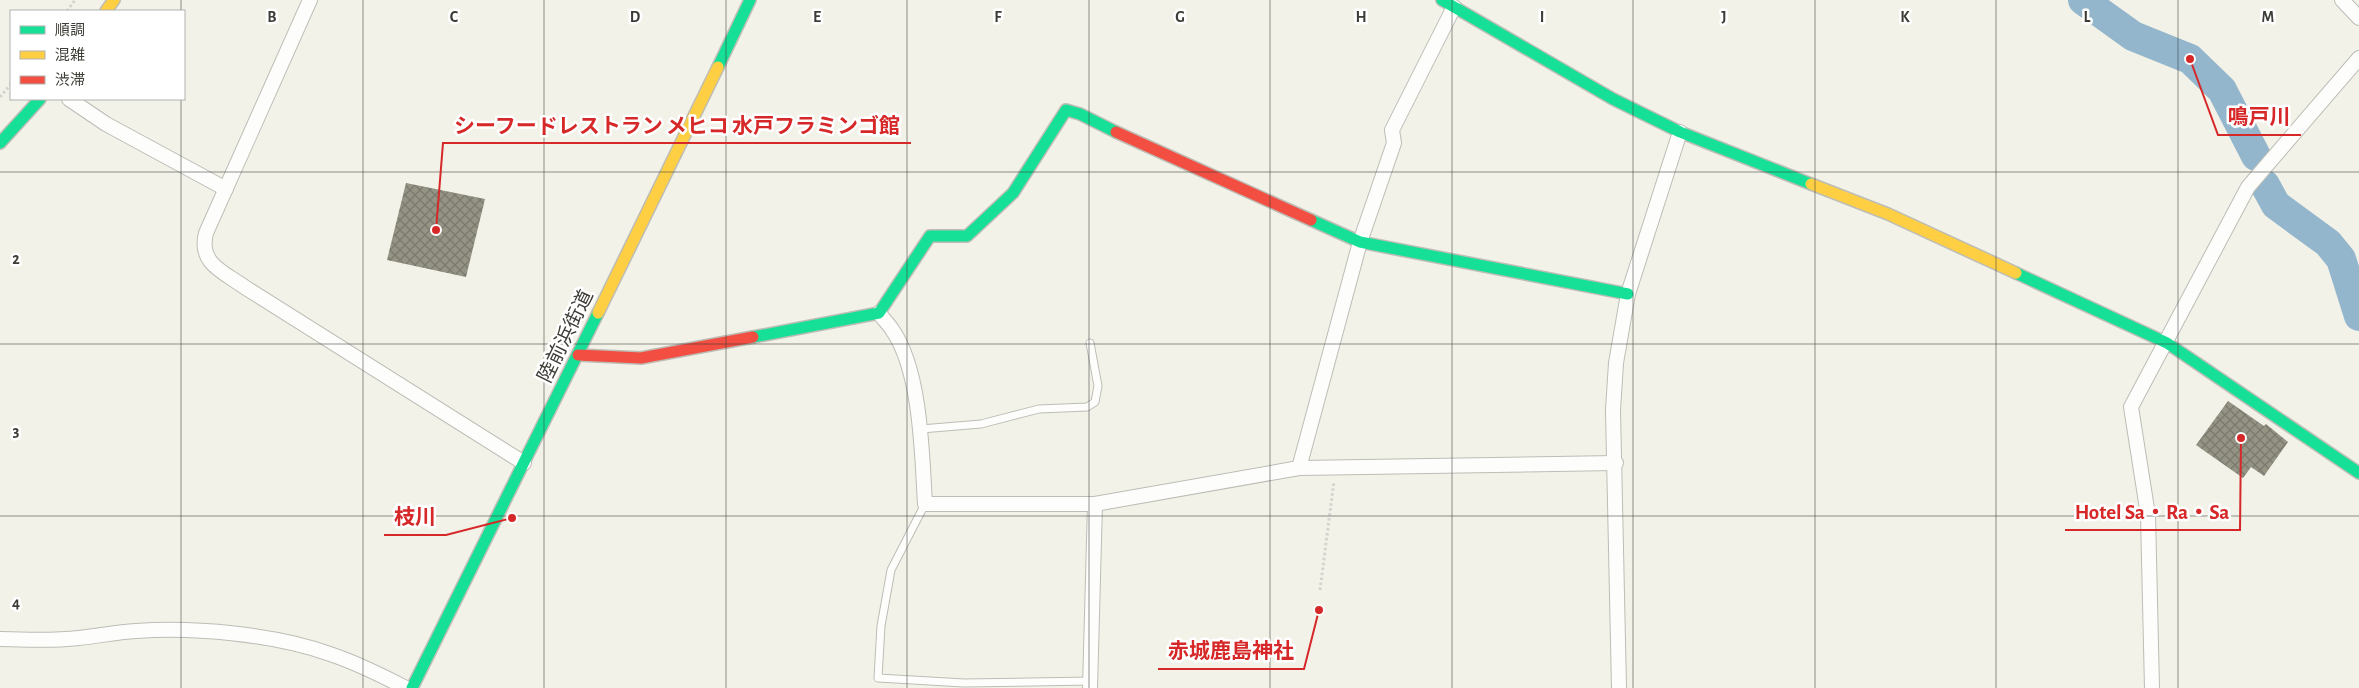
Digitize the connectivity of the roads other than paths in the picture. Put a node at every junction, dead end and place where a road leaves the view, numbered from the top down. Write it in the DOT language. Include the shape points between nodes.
graph roads {
  1 [pos="310,0"];
  2 [pos="750,0"];
  3 [pos="2342,0"];
  4 [pos="1448,3"];
  5 [pos="2359,18"];
  6 [pos="2359,58"];
  7 [pos="39,100"];
  8 [pos="70,100"];
  9 [pos="1680,132"];
  10 [pos="0,143"];
  11 [pos="226,189"];
  12 [pos="1360,242"];
  13 [pos="1628,294"];
  14 [pos="879,313"];
  15 [pos="1090,343"];
  16 [pos="2167,343"];
  17 [pos="578,355"];
  18 [pos="921,429"];
  19 [pos="524,463"];
  20 [pos="1616,464"];
  21 [pos="1299,468"];
  22 [pos="2359,473"];
  23 [pos="925,504"];
  24 [pos="1095,504"];
  25 [pos="0,639"];
  26 [pos="1090,684"];
  27 [pos="406,688"];
  28 [pos="412,688"];
  29 [pos="1620,688"];
  30 [pos="2152,688"];
  1 -- 11 [label="street"];
  2 -- 17 [label="street, 陸前浜街道"];
  3 -- 5 [label="street"];
  4 -- 9 [label="street" via="1613,99"];
  4 -- 12 [label="street" via="1392,130 1394,143"];
  6 -- 16 [label="street" via="2248,187"];
  7 -- 10 [label="street"];
  8 -- 11 [label="street" via="106,124"];
  9 -- 13 [label="street"];
  9 -- 16 [label="street" via="1888,214"];
  11 -- 19 [label="street" via="202,246 213,264"];
  12 -- 13 [label="street"];
  12 -- 14 [label="street" via="1066,110 1013,193 967,236 930,236"];
  12 -- 21 [label="street"];
  13 -- 20 [label="street" via="1616,363 1613,410"];
  14 -- 17 [label="street" via="641,358"];
  14 -- 18 [label="street" via="894,331 908,361"];
  15 -- 18 [label="lane" via="1098,386 1096,402 1087,406 1039,409 981,424"];
  16 -- 22 [label="street"];
  16 -- 30 [label="street" via="2132,407 2148,515"];
  17 -- 19 [label="street, 陸前浜街道"];
  18 -- 23 [label="street"];
  19 -- 28 [label="street, 陸前浜街道"];
  20 -- 21 [label="street"];
  20 -- 29 [label="street"];
  21 -- 24 [label="street"];
  23 -- 24 [label="street"];
  23 -- 26 [label="lane" via="891,570 881,626 878,678 964,683"];
  24 -- 26 [label="street"];
  25 -- 27 [label="street" via="78,638 145,630 202,630 259,636 328,653 368,668"];
}
